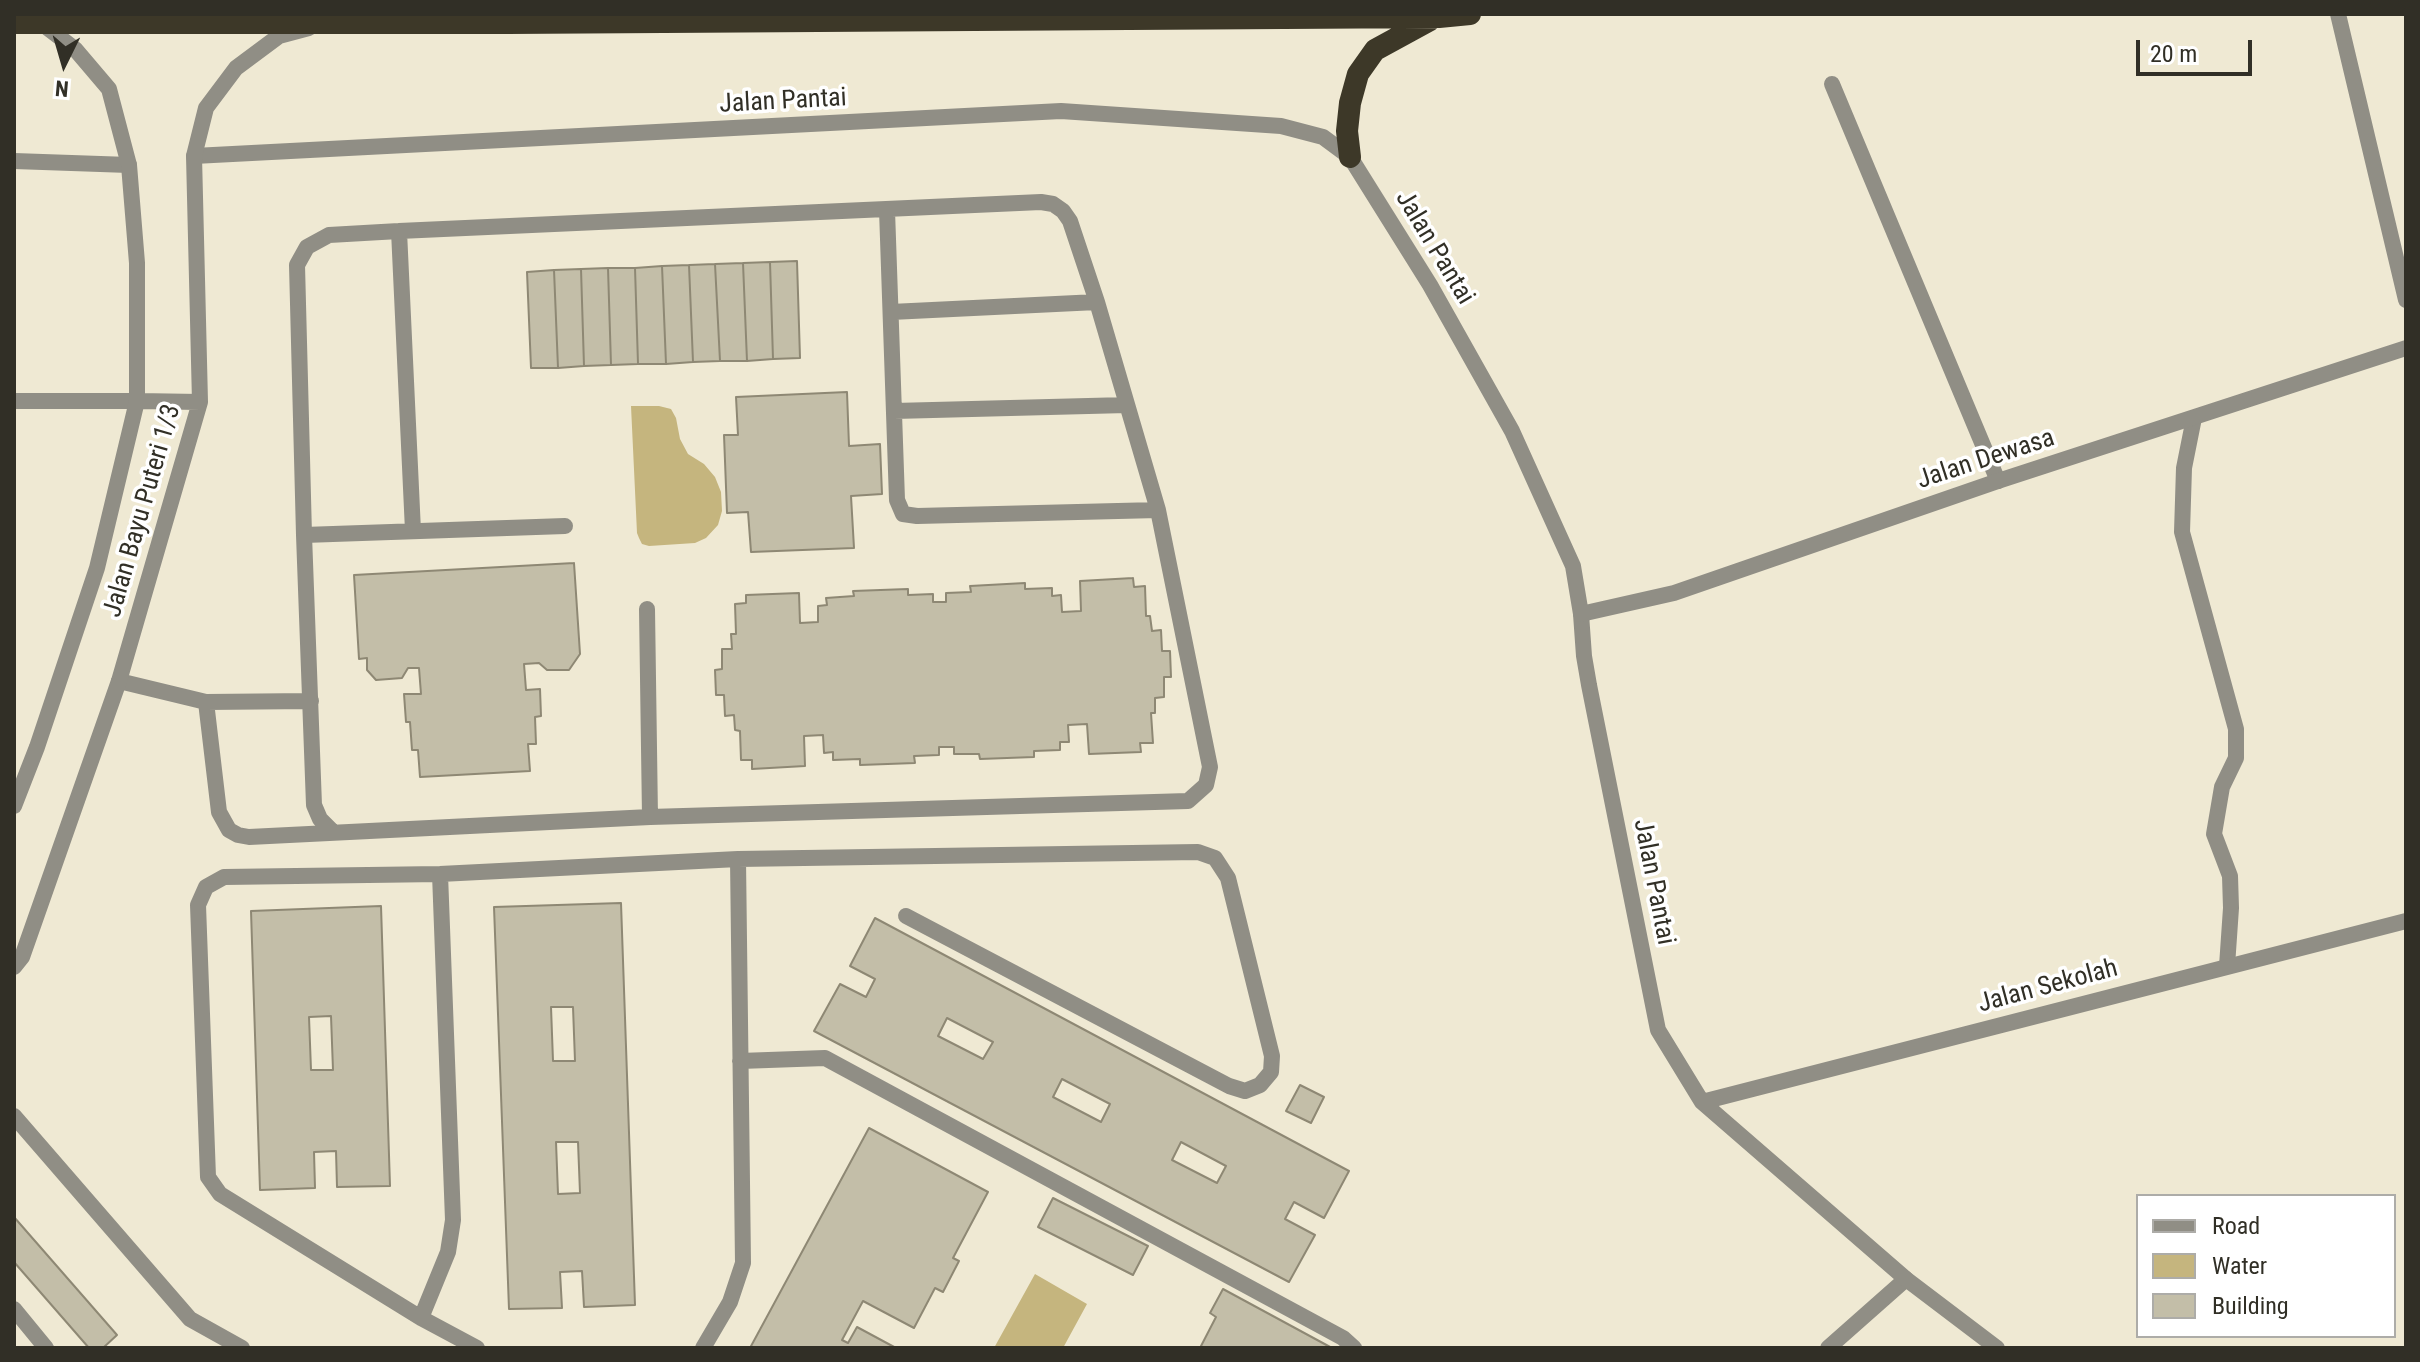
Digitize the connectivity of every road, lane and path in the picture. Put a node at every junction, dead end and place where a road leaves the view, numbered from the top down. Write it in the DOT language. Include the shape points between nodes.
graph roads {
  1 [pos="1470,14"];
  2 [pos="2338,14"];
  3 [pos="1439,17"];
  4 [pos="329,22"];
  5 [pos="14,23"];
  6 [pos="41,23"];
  7 [pos="1832,84"];
  8 [pos="194,156"];
  9 [pos="1350,157"];
  10 [pos="14,161"];
  11 [pos="129,165"];
  12 [pos="887,210"];
  13 [pos="399,231"];
  14 [pos="2406,300"];
  15 [pos="1097,302"];
  16 [pos="891,312"];
  17 [pos="2406,348"];
  18 [pos="14,401"];
  19 [pos="137,401"];
  20 [pos="200,402"];
  21 [pos="1127,405"];
  22 [pos="894,411"];
  23 [pos="2194,418"];
  24 [pos="1998,481"];
  25 [pos="1158,510"];
  26 [pos="565,526"];
  27 [pos="413,531"];
  28 [pos="304,535"];
  29 [pos="647,609"];
  30 [pos="1581,614"];
  31 [pos="119,681"];
  32 [pos="311,701"];
  33 [pos="206,702"];
  34 [pos="14,806"];
  35 [pos="650,817"];
  36 [pos="333,832"];
  37 [pos="738,859"];
  38 [pos="440,874"];
  39 [pos="906,916"];
  40 [pos="2406,921"];
  41 [pos="2227,966"];
  42 [pos="14,967"];
  43 [pos="740,1061"];
  44 [pos="1702,1102"];
  45 [pos="14,1116"];
  46 [pos="1906,1279"];
  47 [pos="14,1309"];
  48 [pos="421,1318"];
  49 [pos="46,1348"];
  50 [pos="242,1348"];
  51 [pos="477,1348"];
  52 [pos="703,1348"];
  53 [pos="1354,1348"];
  54 [pos="1828,1348"];
  55 [pos="1997,1348"];
  1 -- 3 [label="highway"];
  2 -- 14 [label="street"];
  3 -- 4 [label="highway"];
  3 -- 9 [label="highway" via="1375,50 1358,74 1347,131"];
  4 -- 6 [label="highway"];
  4 -- 8 [label="street, Jalan Bayu Puteri 1/3" via="279,36 236,68 206,108"];
  5 -- 6 [label="highway"];
  6 -- 11 [label="street, Jalan Bayu Puteri 1/3" via="75,49 109,89"];
  7 -- 24 [label="street"];
  8 -- 9 [label="street, Jalan Pantai" via="1061,111 1281,126 1323,137"];
  8 -- 20 [label="street, Jalan Bayu Puteri 1/3"];
  9 -- 30 [label="street, Jalan Pantai" via="1512,431 1573,566"];
  10 -- 11 [label="street"];
  11 -- 19 [label="street, Jalan Bayu Puteri 1/3" via="137,263"];
  12 -- 13 [label="street"];
  12 -- 15 [label="street" via="1053,204 1070,221"];
  12 -- 16 [label="street"];
  13 -- 27 [label="street"];
  13 -- 28 [label="street" via="329,235 307,247 297,265"];
  15 -- 16 [label="street"];
  15 -- 21 [label="street"];
  16 -- 22 [label="street"];
  17 -- 23 [label="street, Jalan Dewasa"];
  18 -- 19 [label="street"];
  19 -- 20 [label="street"];
  19 -- 34 [label="street, Jalan Bayu Puteri 1/3" via="97,568"];
  20 -- 31 [label="street, Jalan Bayu Puteri 1/3"];
  21 -- 22 [label="street"];
  21 -- 25 [label="street"];
  22 -- 25 [label="street" via="897,500 903,514"];
  23 -- 24 [label="street, Jalan Dewasa"];
  23 -- 41 [label="street" via="2184,468 2182,532 2236,729 2236,758 2222,787 2214,834 2230,876"];
  24 -- 30 [label="street, Jalan Dewasa" via="1674,593"];
  25 -- 35 [label="street" via="1210,767 1206,785 1188,801"];
  26 -- 27 [label="street"];
  27 -- 28 [label="street"];
  28 -- 32 [label="street"];
  29 -- 35 [label="street"];
  30 -- 44 [label="street, Jalan Pantai" via="1589,685 1658,1030"];
  31 -- 33 [label="street"];
  31 -- 42 [label="street, Jalan Bayu Puteri 1/3" via="22,957"];
  32 -- 33 [label="street"];
  32 -- 36 [label="street" via="314,805"];
  33 -- 36 [label="street" via="219,812 229,830 249,837"];
  35 -- 36 [label="street"];
  37 -- 38 [label="street"];
  37 -- 39 [label="street" via="1198,852 1215,858 1228,878 1272,1056 1271,1072 1260,1085 1245,1091 1229,1086"];
  37 -- 43 [label="street"];
  38 -- 48 [label="street" via="453,1220 448,1252"];
  38 -- 48 [label="street" via="224,877 206,887 198,905 208,1177 220,1194"];
  40 -- 41 [label="street, Jalan Sekolah"];
  41 -- 44 [label="street, Jalan Sekolah"];
  43 -- 52 [label="street" via="743,1263 730,1302"];
  43 -- 53 [label="street" via="825,1058"];
  44 -- 46 [label="street, Jalan Pantai"];
  45 -- 50 [label="street" via="190,1319"];
  46 -- 54 [label="street"];
  46 -- 55 [label="street, Jalan Pantai"];
  47 -- 49 [label="street"];
  48 -- 51 [label="street"];
}
